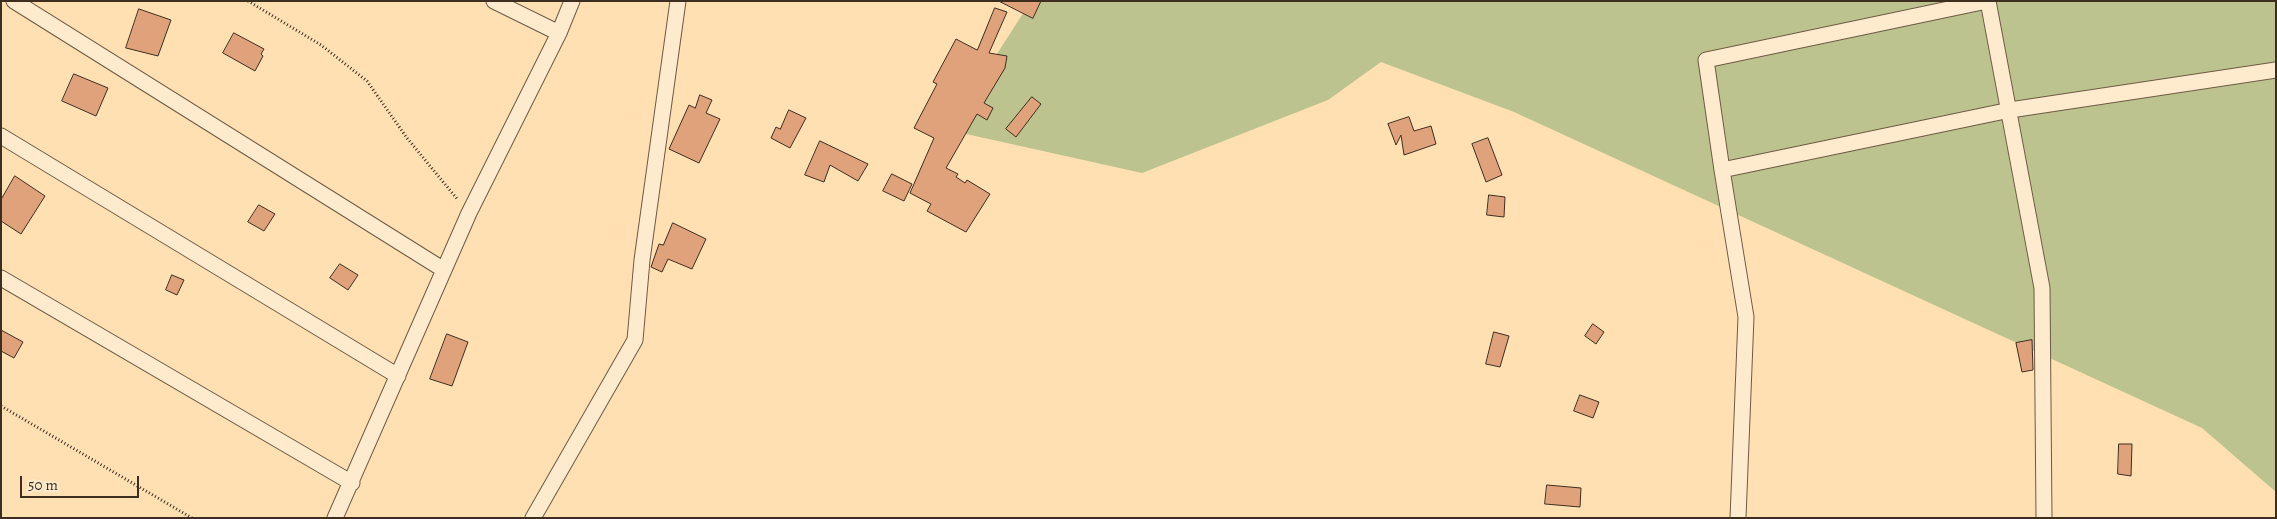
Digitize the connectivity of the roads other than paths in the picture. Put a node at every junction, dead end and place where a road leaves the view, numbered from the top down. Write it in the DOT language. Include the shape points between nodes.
graph roads {
  1 [pos="14,1"];
  2 [pos="494,1"];
  3 [pos="572,1"];
  4 [pos="678,1"];
  5 [pos="1987,1"];
  6 [pos="560,33"];
  7 [pos="2276,70"];
  8 [pos="2010,110"];
  9 [pos="1,136"];
  10 [pos="1722,170"];
  11 [pos="444,270"];
  12 [pos="1,278"];
  13 [pos="398,376"];
  14 [pos="352,483"];
  15 [pos="336,518"];
  16 [pos="532,518"];
  17 [pos="1738,518"];
  18 [pos="2044,518"];
  1 -- 11 [label="street"];
  2 -- 6 [label="street"];
  3 -- 6 [label="street"];
  4 -- 16 [label="street" via="642,260 635,340"];
  5 -- 8 [label="street"];
  5 -- 10 [label="street" via="1706,60"];
  6 -- 11 [label="street" via="469,213"];
  7 -- 8 [label="street"];
  8 -- 10 [label="street"];
  8 -- 18 [label="street" via="2042,288"];
  9 -- 13 [label="street"];
  10 -- 17 [label="street" via="1746,317"];
  11 -- 13 [label="street"];
  12 -- 14 [label="street"];
  13 -- 14 [label="street"];
  14 -- 15 [label="street"];
}
